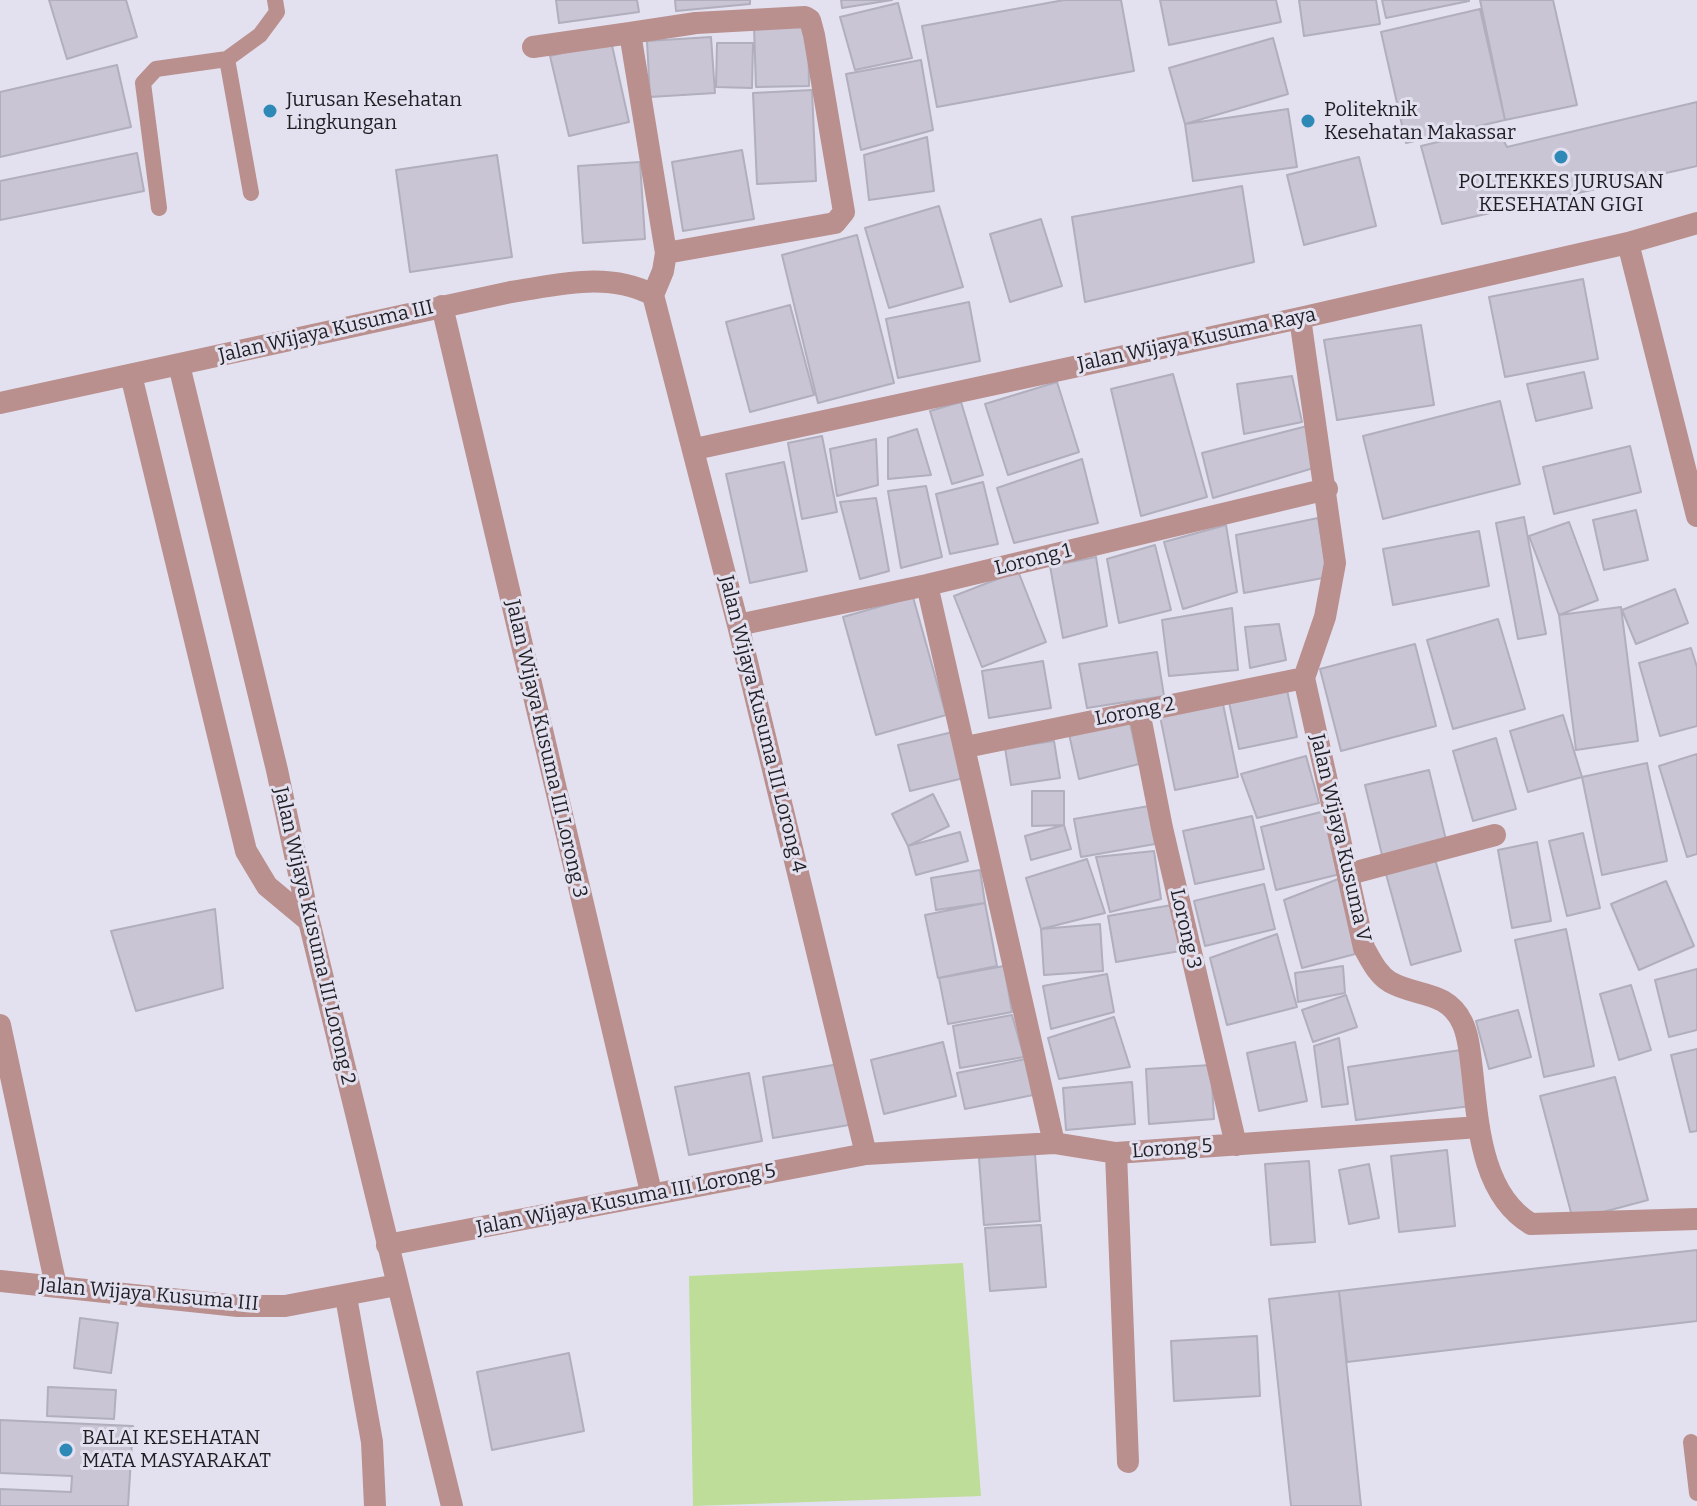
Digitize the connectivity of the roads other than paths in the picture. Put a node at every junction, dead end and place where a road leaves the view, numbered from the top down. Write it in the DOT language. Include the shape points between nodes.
graph roads {
  1 [pos="275,0"];
  2 [pos="630,33"];
  3 [pos="533,47"];
  4 [pos="227,59"];
  5 [pos="251,193"];
  6 [pos="159,208"];
  7 [pos="1697,223"];
  8 [pos="1628,243"];
  9 [pos="666,253"];
  10 [pos="653,295"];
  11 [pos="442,306"];
  12 [pos="1300,318"];
  13 [pos="179,365"];
  14 [pos="131,375"];
  15 [pos="0,403"];
  16 [pos="695,449"];
  17 [pos="1327,489"];
  18 [pos="1697,516"];
  19 [pos="927,585"];
  20 [pos="738,625"];
  21 [pos="1304,678"];
  22 [pos="1139,711"];
  23 [pos="966,747"];
  24 [pos="1495,835"];
  25 [pos="1349,874"];
  26 [pos="309,921"];
  27 [pos="0,1025"];
  28 [pos="1479,1127"];
  29 [pos="1054,1143"];
  30 [pos="1236,1145"];
  31 [pos="1116,1153"];
  32 [pos="866,1154"];
  33 [pos="651,1192"];
  34 [pos="1697,1219"];
  35 [pos="387,1245"];
  36 [pos="0,1281"];
  37 [pos="397,1285"];
  38 [pos="56,1286"];
  39 [pos="346,1297"];
  40 [pos="1691,1442"];
  41 [pos="1128,1462"];
  42 [pos="1697,1493"];
  43 [pos="375,1506"];
  44 [pos="452,1506"];
  1 -- 4 [label="lane" via="277,12 260,35"];
  2 -- 3 [label="street"];
  2 -- 9 [label="street"];
  2 -- 9 [label="street" via="800,15 810,20 844,212 835,223"];
  4 -- 5 [label="lane"];
  4 -- 6 [label="lane" via="156,69 143,83"];
  7 -- 8 [label="street, Jalan Wijaya Kusuma Raya"];
  8 -- 12 [label="street, Jalan Wijaya Kusuma Raya"];
  8 -- 18 [label="street"];
  9 -- 10 [label="street"];
  10 -- 11 [label="street, Jalan Wijaya Kusuma III" via="619,282 587,281"];
  10 -- 16 [label="street, Jalan Wijaya Kusuma III Lorong 4"];
  11 -- 13 [label="street, Jalan Wijaya Kusuma III"];
  11 -- 33 [label="street, Jalan Wijaya Kusuma III Lorong 3"];
  12 -- 16 [label="street, Jalan Wijaya Kusuma Raya"];
  12 -- 17 [label="street"];
  13 -- 14 [label="street, Jalan Wijaya Kusuma III"];
  13 -- 26 [label="street, Jalan Wijaya Kusuma III Lorong 2"];
  14 -- 15 [label="street, Jalan Wijaya Kusuma III"];
  14 -- 26 [label="street" via="246,851 267,886"];
  16 -- 20 [label="street, Jalan Wijaya Kusuma III Lorong 4"];
  17 -- 19 [label="street, Lorong 1"];
  17 -- 21 [label="street" via="1335,563 1332,588"];
  19 -- 20 [label="street, Lorong 1"];
  19 -- 23 [label="street"];
  20 -- 32 [label="street, Jalan Wijaya Kusuma III Lorong 4"];
  21 -- 22 [label="street, Lorong 2"];
  21 -- 25 [label="street, Jalan Wijaya Kusuma V"];
  22 -- 23 [label="street, Lorong 2"];
  22 -- 30 [label="street, Lorong 3"];
  23 -- 29 [label="street"];
  24 -- 25 [label="street"];
  25 -- 28 [label="street, Jalan Wijaya Kusuma V" via="1364,948 1375,968 1388,981 1447,1002 1463,1024"];
  26 -- 35 [label="street, Jalan Wijaya Kusuma III Lorong 2"];
  27 -- 38 [label="street"];
  28 -- 30 [label="street, Lorong 5"];
  28 -- 34 [label="street, Jalan Wijaya Kusuma V" via="1501,1198 1531,1224"];
  29 -- 31 [label="street, Lorong 5"];
  29 -- 32 [label="street, Lorong 5"];
  30 -- 31 [label="street, Lorong 5"];
  31 -- 41 [label="street"];
  32 -- 33 [label="street, Jalan Wijaya Kusuma III Lorong 5"];
  33 -- 35 [label="street, Jalan Wijaya Kusuma III Lorong 5"];
  35 -- 37 [label="street, Jalan Wijaya Kusuma III Lorong 2"];
  36 -- 38 [label="street, Jalan Wijaya Kusuma III"];
  37 -- 39 [label="street, Jalan Wijaya Kusuma III"];
  37 -- 44 [label="street, Jalan Wijaya Kusuma III Lorong 2"];
  38 -- 39 [label="street, Jalan Wijaya Kusuma III" via="238,1306"];
  39 -- 43 [label="street" via="372,1442"];
  40 -- 42 [label="lane"];
}
